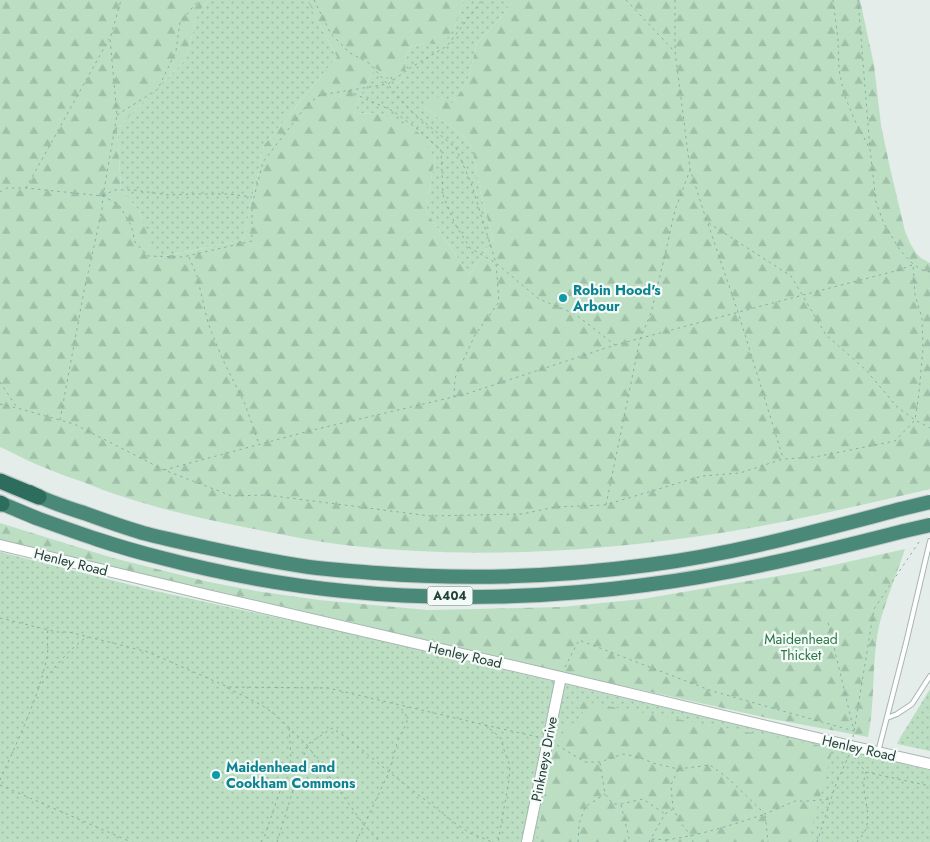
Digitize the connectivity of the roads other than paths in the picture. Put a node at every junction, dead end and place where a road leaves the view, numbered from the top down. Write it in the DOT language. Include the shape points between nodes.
graph roads {
  1 [pos="0,475"];
  2 [pos="0,481"];
  3 [pos="39,497"];
  4 [pos="930,502"];
  5 [pos="1,503"];
  6 [pos="930,524"];
  7 [pos="930,541"];
  8 [pos="0,545"];
  9 [pos="930,676"];
  10 [pos="561,677"];
  11 [pos="887,718"];
  12 [pos="878,752"];
  13 [pos="930,764"];
  14 [pos="527,842"];
  1 -- 3 [label="highway, A404"];
  2 -- 3 [label="highway"];
  3 -- 4 [label="highway, A404, bridge" via="142,532 270,561 342,571 477,577 564,574 649,565 747,548"];
  5 -- 6 [label="highway, A404, bridge" via="96,539 213,570 338,590 424,596 552,594 644,585 740,570"];
  7 -- 11 [label="lane"];
  8 -- 10 [label="street, Henley Road"];
  9 -- 11 [label="lane" via="912,704"];
  10 -- 12 [label="street, Henley Road"];
  10 -- 14 [label="street, Pinkneys Drive"];
  11 -- 12 [label="lane"];
  12 -- 13 [label="street, Henley Road"];
}
